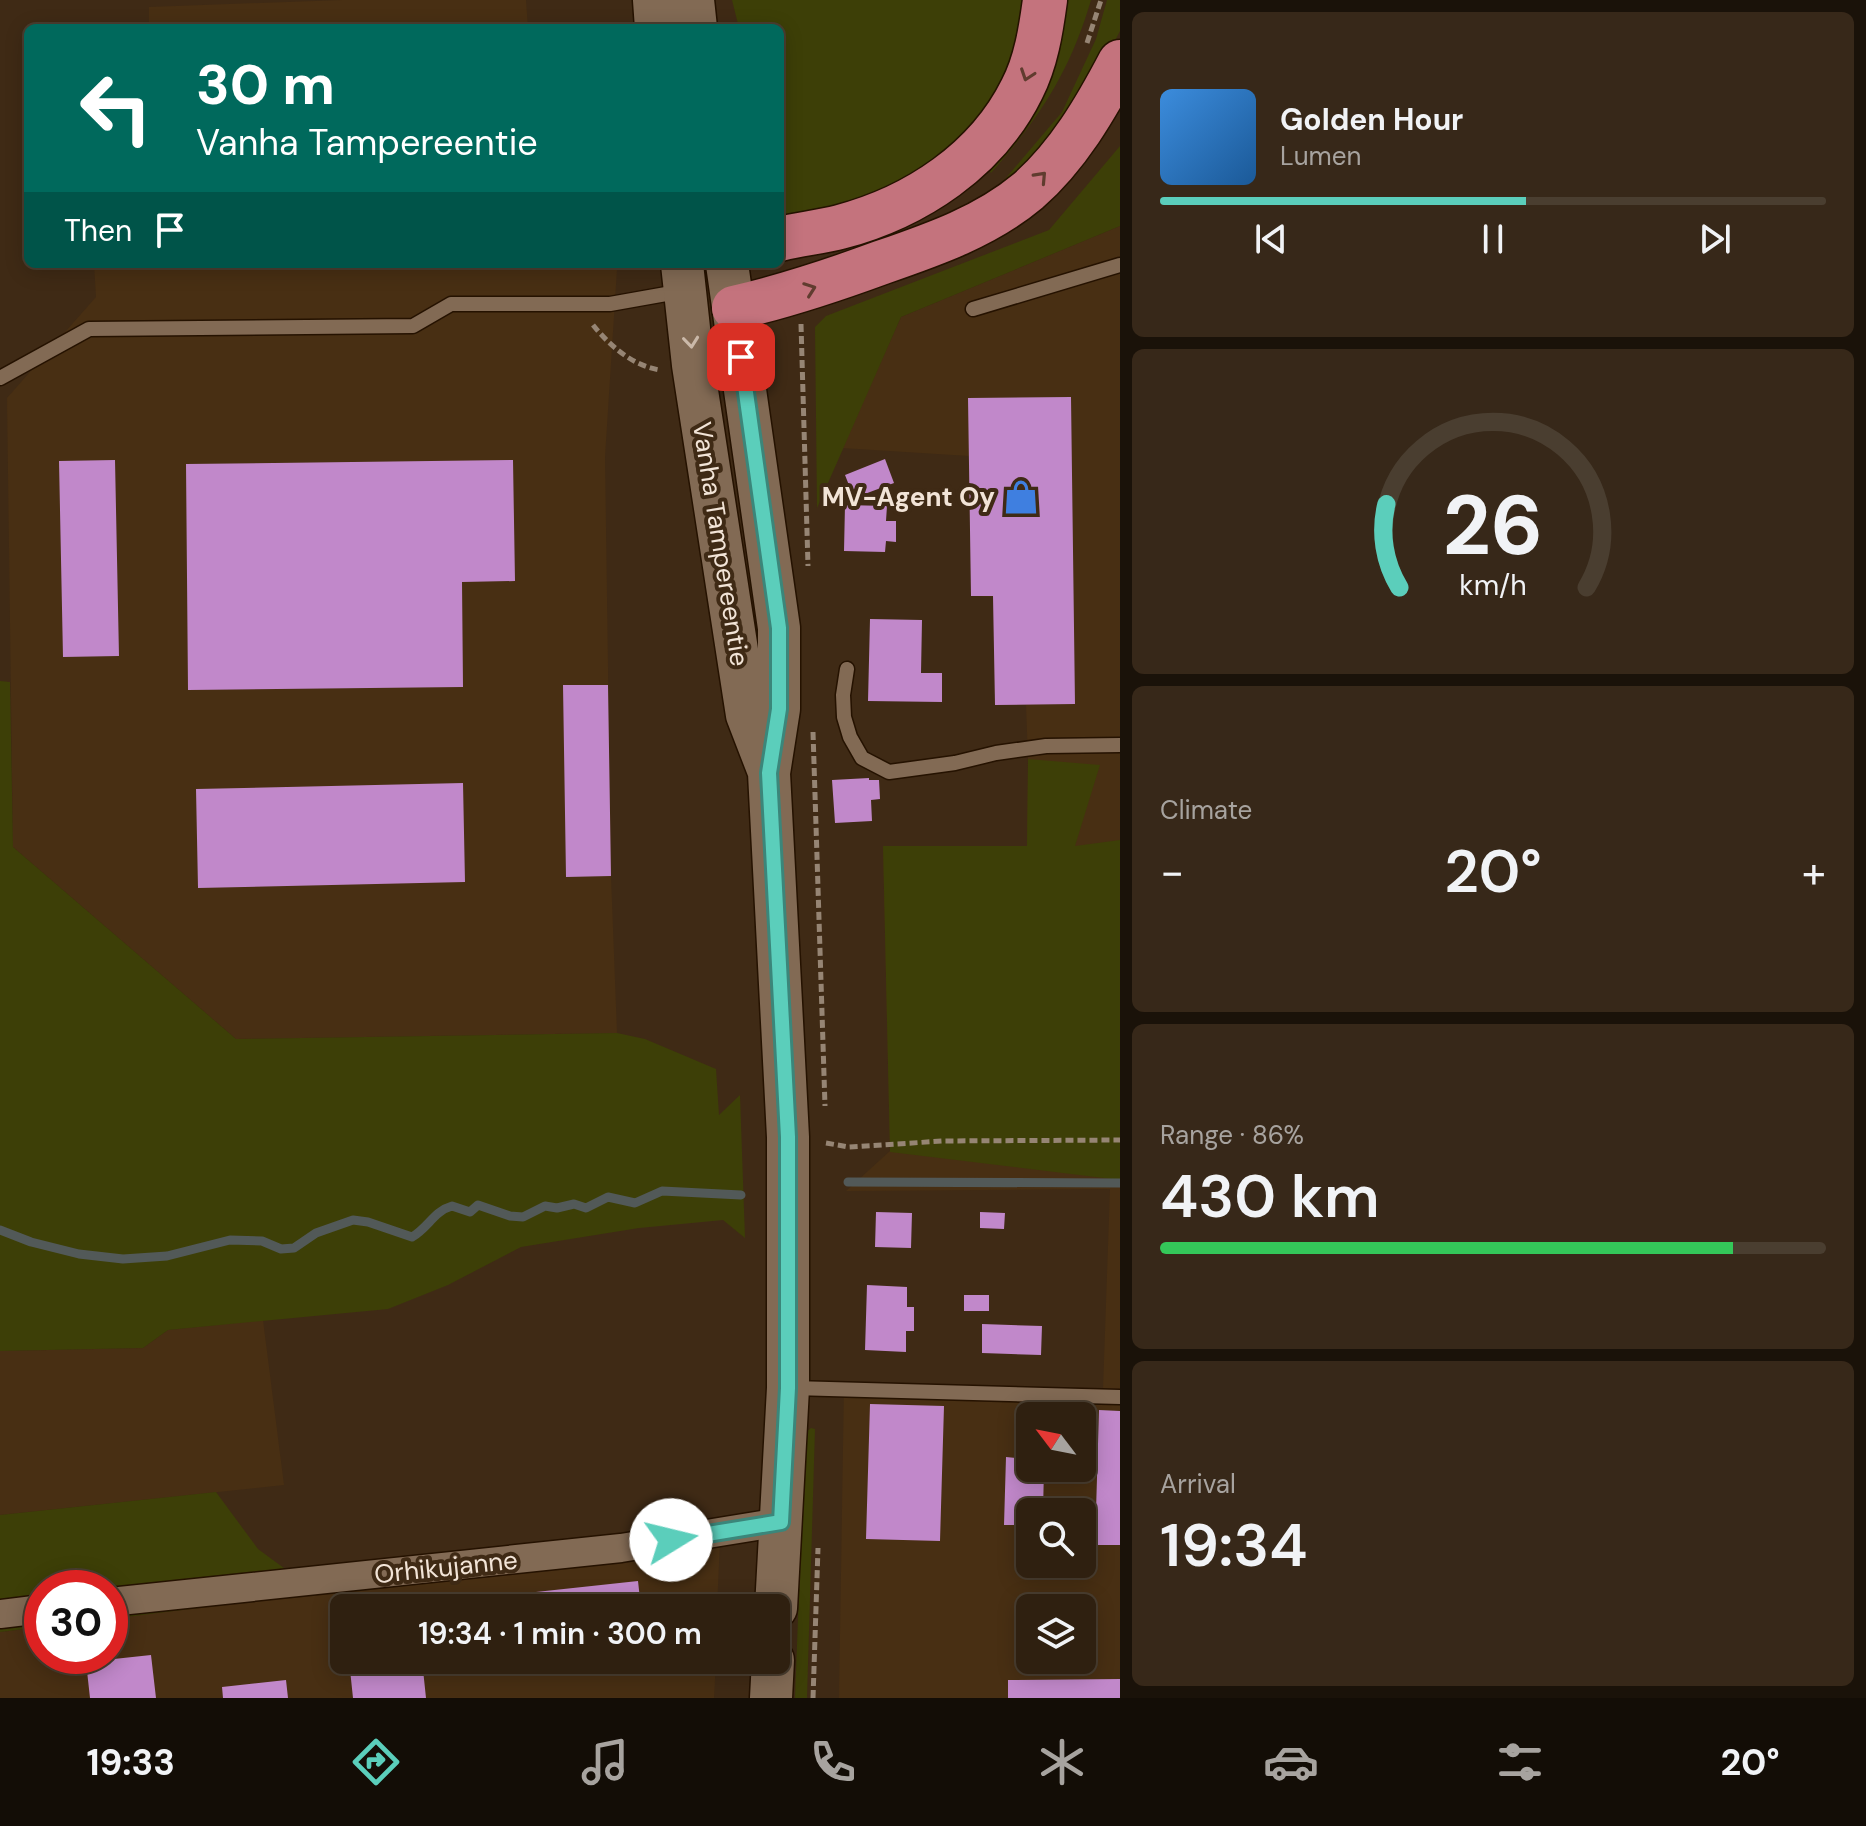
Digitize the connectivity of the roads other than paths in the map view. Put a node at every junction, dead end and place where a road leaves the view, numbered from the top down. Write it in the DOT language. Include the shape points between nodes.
graph roads {
  1 [pos="654,0"];
  2 [pos="693,0"];
  3 [pos="1045,0"];
  4 [pos="656,24"];
  5 [pos="696,24"];
  6 [pos="1120,62"];
  7 [pos="784,238"];
  8 [pos="1120,265"];
  9 [pos="728,268"];
  10 [pos="694,273"];
  11 [pos="734,308"];
  12 [pos="973,309"];
  13 [pos="0,378"];
  14 [pos="847,669"];
  15 [pos="1120,745"];
  16 [pos="769,773"];
  17 [pos="788,1388"];
  18 [pos="1120,1397"];
  19 [pos="781,1522"];
  20 [pos="777,1594"];
  21 [pos="128,1600"];
  22 [pos="24,1611"];
  23 [pos="0,1614"];
  24 [pos="772,1674"];
  25 [pos="771,1698"];
  1 -- 4 [label="main road"];
  2 -- 5 [label="main road"];
  3 -- 7 [label="highway, one-way" via="1041,36 1023,87 1003,122 968,160 914,199 841,227"];
  11 -- 6 [label="highway, one-way" via="794,294 942,241 987,219 1028,190 1060,156"];
  8 -- 12 [label="lane"];
  9 -- 11 [label="main road, Vanha Tampereentie"];
  10 -- 11 [label="main road"];
  10 -- 13 [label="lane" via="610,304 451,304 413,326 89,329"];
  10 -- 16 [label="main road, Vanha Tampereentie, one-way" via="693,365 747,715"];
  11 -- 16 [label="main road, Vanha Tampereentie" via="779,628 779,709"];
  14 -- 15 [label="lane" via="843,695 850,737 862,758 889,772 1046,746"];
  16 -- 17 [label="main road, Vanha Tampereentie" via="788,1137"];
  17 -- 18 [label="lane"];
  17 -- 19 [label="main road, Vanha Tampereentie"];
  19 -- 20 [label="main road, Vanha Tampereentie"];
  19 -- 21 [label="street, Orhikujanne" via="621,1548"];
  22 -- 23 [label="street"];
  24 -- 25 [label="main road"];
}
